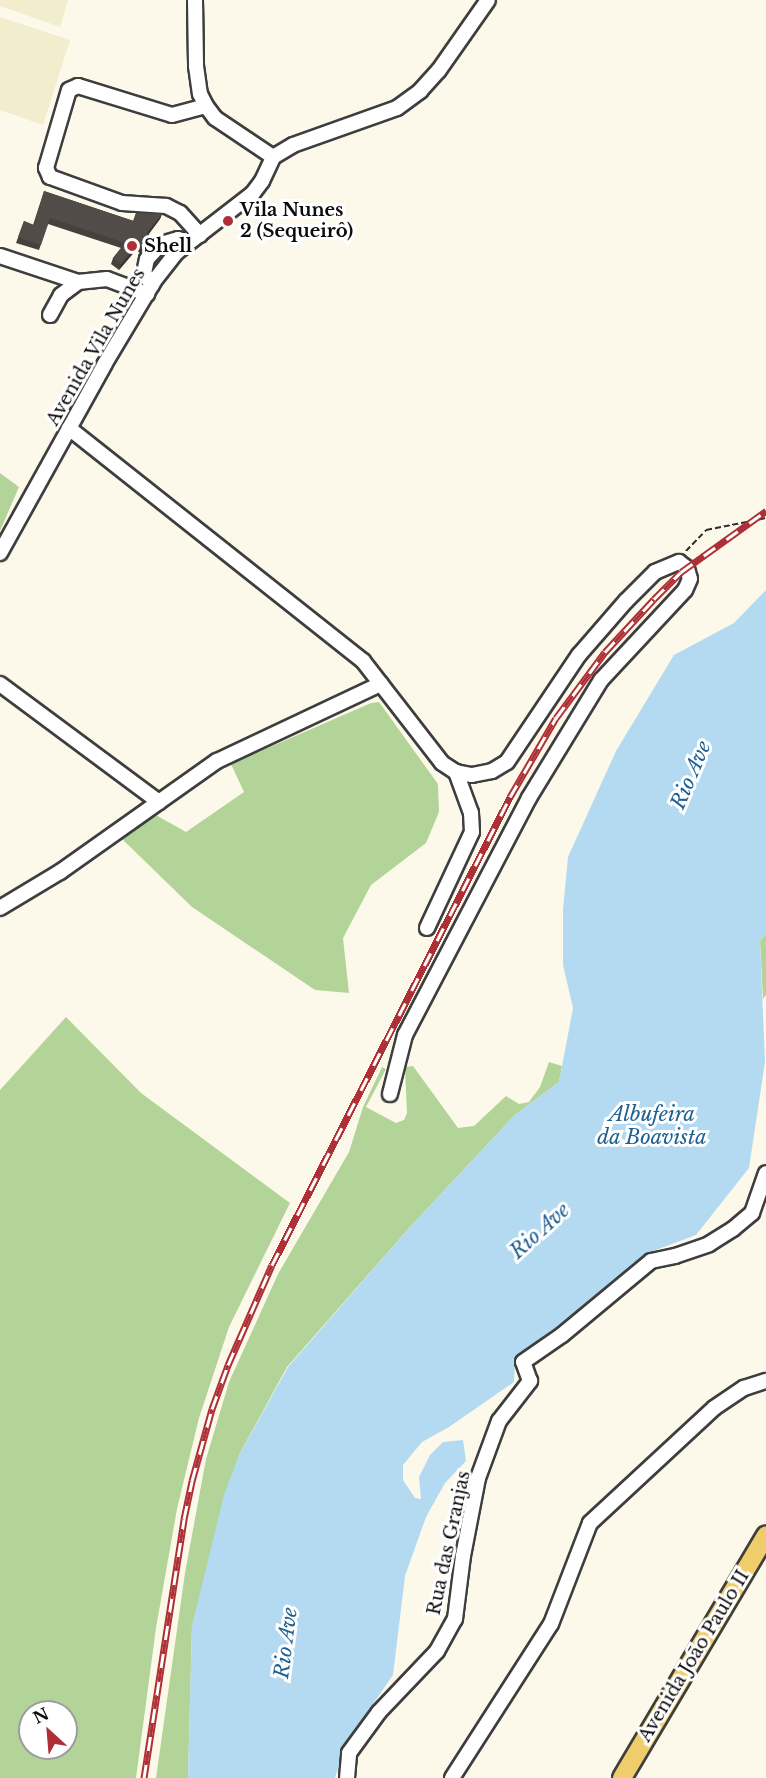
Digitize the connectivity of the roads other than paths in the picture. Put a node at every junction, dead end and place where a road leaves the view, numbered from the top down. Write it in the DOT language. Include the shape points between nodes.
graph roads {
  1 [pos="195,0"];
  2 [pos="488,0"];
  3 [pos="206,106"];
  4 [pos="273,157"];
  5 [pos="195,238"];
  6 [pos="0,256"];
  7 [pos="78,282"];
  8 [pos="150,289"];
  9 [pos="50,315"];
  10 [pos="69,428"];
  11 [pos="0,553"];
  12 [pos="0,684"];
  13 [pos="381,684"];
  14 [pos="456,772"];
  15 [pos="159,802"];
  16 [pos="0,908"];
  17 [pos="427,928"];
  18 [pos="390,1094"];
  19 [pos="766,1173"];
  20 [pos="766,1381"];
  21 [pos="766,1535"];
  22 [pos="346,1778"];
  23 [pos="452,1778"];
  24 [pos="622,1778"];
  1 -- 3 [label="street" via="196,66"];
  2 -- 4 [label="street" via="439,70 397,108 293,145"];
  3 -- 4 [label="street" via="215,118"];
  3 -- 5 [label="street" via="172,115 78,86 69,90 46,168 50,177 122,203 166,206 180,213"];
  4 -- 5 [label="street, Avenida Vila Nunes" via="253,194"];
  5 -- 8 [label="street, Avenida Vila Nunes" via="177,252"];
  5 -- 8 [label="street" via="161,244 147,259 144,273"];
  6 -- 7 [label="street"];
  7 -- 8 [label="street" via="107,279"];
  7 -- 9 [label="street" via="61,295"];
  8 -- 10 [label="street, Avenida Vila Nunes"];
  10 -- 11 [label="street, Avenida Vila Nunes"];
  10 -- 13 [label="street" via="363,661"];
  12 -- 15 [label="street"];
  13 -- 14 [label="street" via="442,763"];
  13 -- 15 [label="street" via="217,760"];
  14 -- 17 [label="street" via="471,813 472,832"];
  14 -- 18 [label="street" via="472,775 492,771 507,762 579,655 655,572 679,562 687,568 688,584 602,680 529,798 405,1035"];
  15 -- 16 [label="street" via="60,872"];
  19 -- 22 [label="street, Rua das Granjas" via="752,1213 734,1229 709,1244 651,1261 523,1362 530,1381 499,1421 478,1478 455,1619 437,1651 379,1712 349,1753"];
  20 -- 23 [label="street" via="744,1388 714,1408 590,1523 551,1624"];
  21 -- 24 [label="main road, Avenida João Paulo II"];
}
